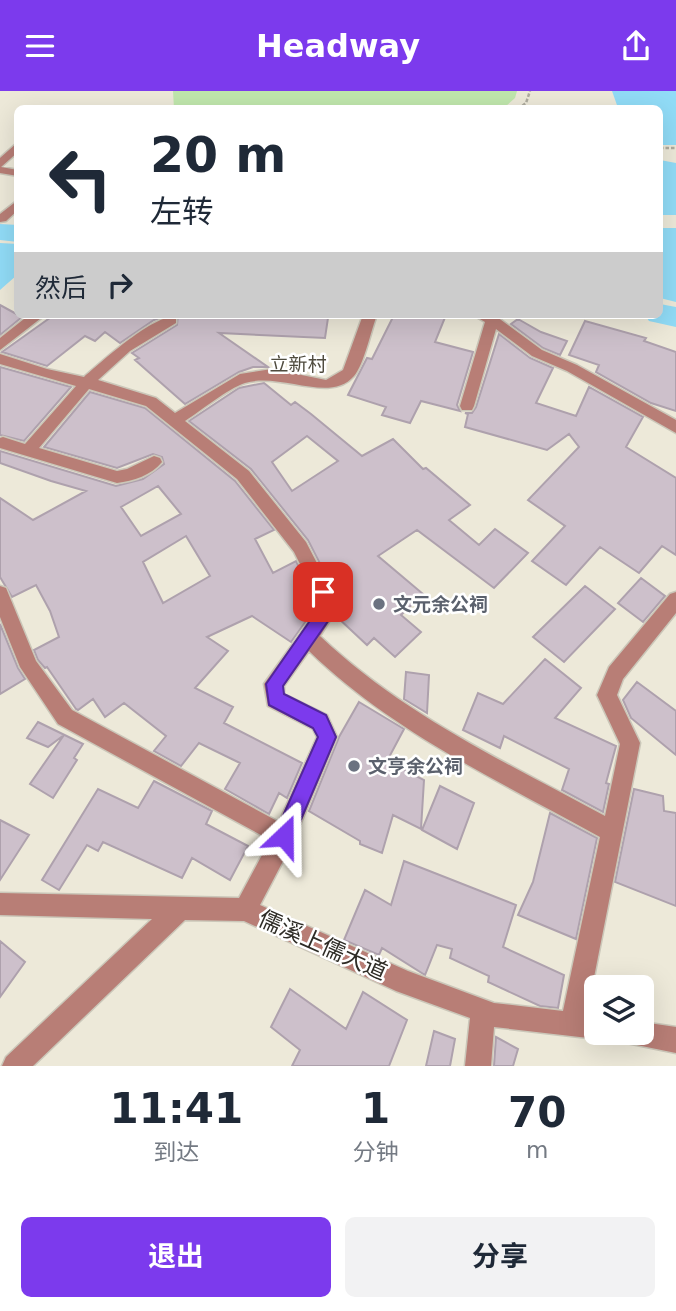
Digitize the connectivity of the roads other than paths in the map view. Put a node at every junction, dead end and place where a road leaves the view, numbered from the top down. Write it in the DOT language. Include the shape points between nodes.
graph roads {
  1 [pos="14,148"];
  2 [pos="0,164"];
  3 [pos="14,206"];
  4 [pos="2,219"];
  5 [pos="33,319"];
  6 [pos="369,319"];
  7 [pos="486,319"];
  8 [pos="487,319"];
  9 [pos="171,320"];
  10 [pos="0,345"];
  11 [pos="0,359"];
  12 [pos="86,383"];
  13 [pos="467,406"];
  14 [pos="176,421"];
  15 [pos="676,427"];
  16 [pos="2,443"];
  17 [pos="28,451"];
  18 [pos="154,462"];
  19 [pos="0,594"];
  20 [pos="676,600"];
  21 [pos="308,637"];
  22 [pos="613,832"];
  23 [pos="284,836"];
  24 [pos="0,904"];
  25 [pos="182,907"];
  26 [pos="245,910"];
  27 [pos="592,975"];
  28 [pos="482,1010"];
  29 [pos="584,1025"];
  30 [pos="654,1037"];
  31 [pos="676,1040"];
  32 [pos="16,1066"];
  33 [pos="478,1066"];
  1 -- 2 [label="street"];
  3 -- 4 [label="street"];
  5 -- 10 [label="street"];
  6 -- 14 [label="street" via="349,373 340,380 327,385 272,374 240,380"];
  7 -- 13 [label="street"];
  8 -- 15 [label="street" via="537,353"];
  9 -- 12 [label="street" via="125,348"];
  11 -- 12 [label="street"];
  12 -- 14 [label="street" via="151,402"];
  12 -- 17 [label="street"];
  14 -- 21 [label="street" via="243,475 300,547 323,592 325,614"];
  16 -- 17 [label="street"];
  17 -- 18 [label="street" via="117,477"];
  19 -- 23 [label="street" via="29,667 65,717"];
  20 -- 22 [label="street" via="616,673 607,695 630,743"];
  21 -- 22 [label="street" via="339,667 412,722"];
  21 -- 23 [label="street" via="274,684 275,699 320,722 327,737"];
  22 -- 27 [label="street"];
  23 -- 26 [label="street"];
  24 -- 25 [label="street, 儒溪上儒大道"];
  25 -- 26 [label="street, 儒溪上儒大道"];
  25 -- 32 [label="street"];
  26 -- 28 [label="street, 儒溪上儒大道" via="405,982"];
  28 -- 29 [label="street, 儒溪上儒大道"];
  28 -- 33 [label="street"];
  30 -- 31 [label="street"];
}
